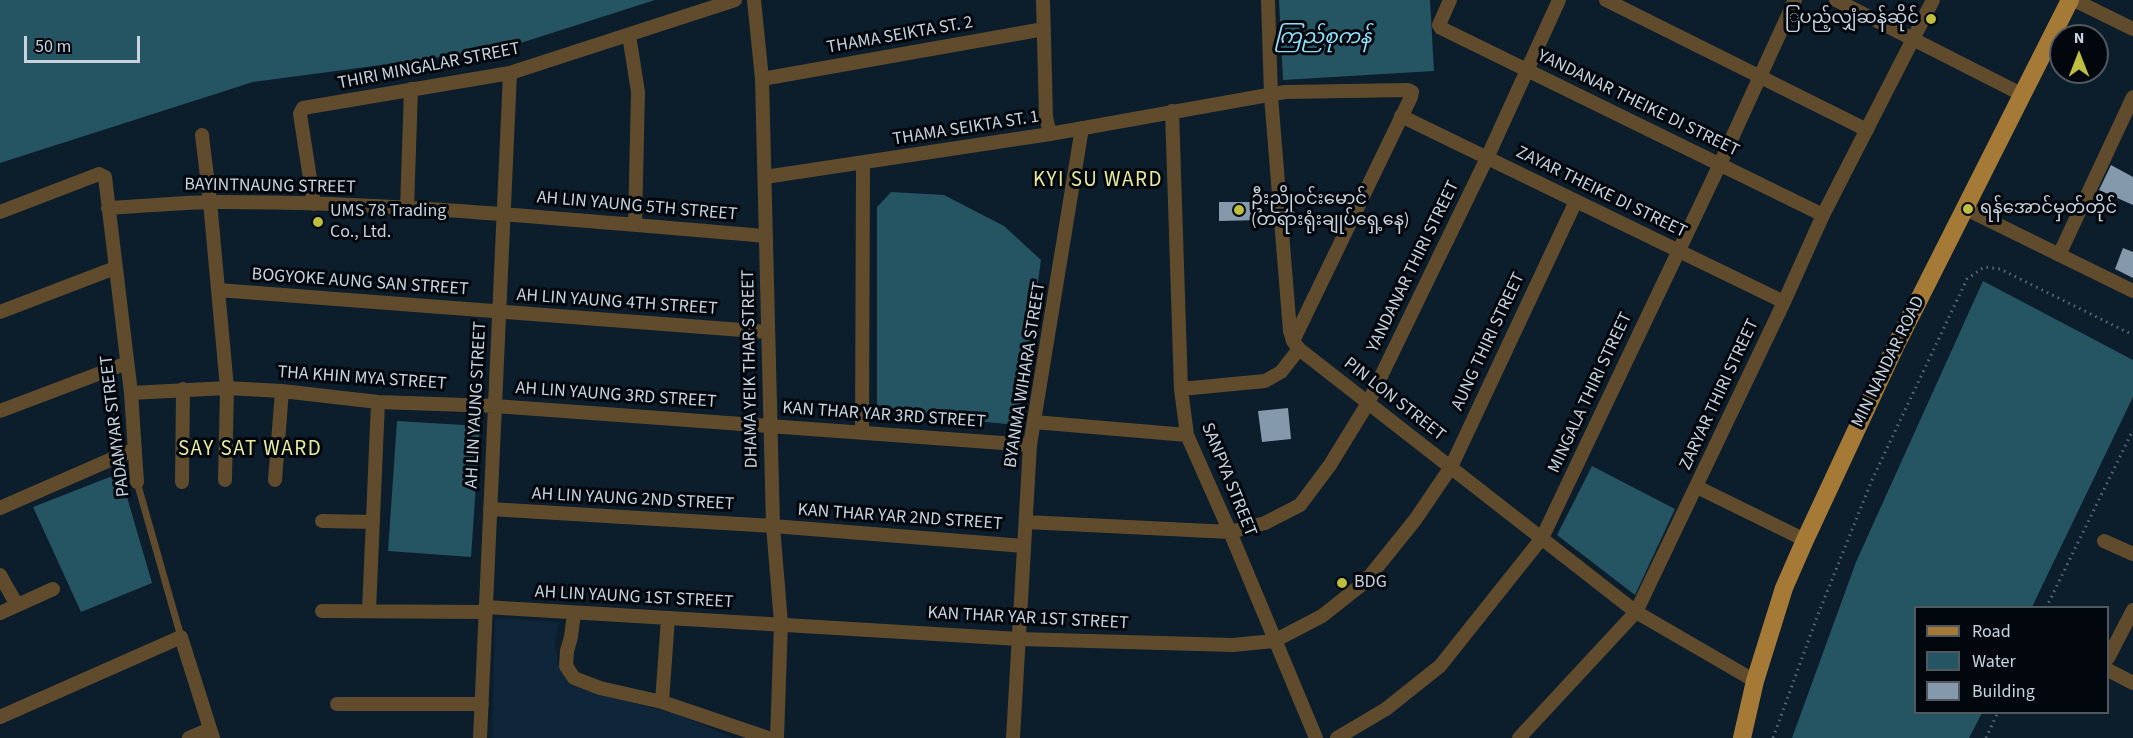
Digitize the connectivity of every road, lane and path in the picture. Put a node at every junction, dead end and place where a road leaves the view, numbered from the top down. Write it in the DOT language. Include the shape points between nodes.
graph roads {
  1 [pos="735,0"];
  2 [pos="754,0"];
  3 [pos="1043,0"];
  4 [pos="1268,0"];
  5 [pos="1450,0"];
  6 [pos="1559,0"];
  7 [pos="1606,0"];
  8 [pos="1795,0"];
  9 [pos="1836,0"];
  10 [pos="1933,0"];
  11 [pos="2070,0"];
  12 [pos="2074,0"];
  13 [pos="1044,29"];
  14 [pos="2133,29"];
  15 [pos="629,35"];
  16 [pos="1913,40"];
  17 [pos="1527,70"];
  18 [pos="510,73"];
  19 [pos="1759,77"];
  20 [pos="762,79"];
  21 [pos="411,89"];
  22 [pos="2023,95"];
  23 [pos="1271,96"];
  24 [pos="2133,97"];
  25 [pos="1172,111"];
  26 [pos="1401,116"];
  27 [pos="1082,128"];
  28 [pos="1867,130"];
  29 [pos="1050,134"];
  30 [pos="202,135"];
  31 [pos="1487,158"];
  32 [pos="863,163"];
  33 [pos="1720,164"];
  34 [pos="765,177"];
  35 [pos="1576,201"];
  36 [pos="210,202"];
  37 [pos="314,204"];
  38 [pos="108,208"];
  39 [pos="1964,208"];
  40 [pos="407,209"];
  41 [pos="0,212"];
  42 [pos="504,214"];
  43 [pos="1822,215"];
  44 [pos="635,225"];
  45 [pos="766,236"];
  46 [pos="1678,250"];
  47 [pos="2059,255"];
  48 [pos="115,268"];
  49 [pos="218,290"];
  50 [pos="2133,291"];
  51 [pos="1784,302"];
  52 [pos="0,312"];
  53 [pos="499,312"];
  54 [pos="768,332"];
  55 [pos="2133,335"];
  56 [pos="1296,345"];
  57 [pos="127,363"];
  58 [pos="227,388"];
  59 [pos="183,389"];
  60 [pos="1181,389"];
  61 [pos="282,391"];
  62 [pos="131,393"];
  63 [pos="378,402"];
  64 [pos="1368,403"];
  65 [pos="495,406"];
  66 [pos="0,411"];
  67 [pos="1034,422"];
  68 [pos="770,425"];
  69 [pos="2133,430"];
  70 [pos="862,432"];
  71 [pos="1187,435"];
  72 [pos="1030,445"];
  73 [pos="135,449"];
  74 [pos="1451,467"];
  75 [pos="225,480"];
  76 [pos="275,480"];
  77 [pos="137,482"];
  78 [pos="182,482"];
  79 [pos="1697,487"];
  80 [pos="0,508"];
  81 [pos="490,509"];
  82 [pos="322,521"];
  83 [pos="373,522"];
  84 [pos="1026,522"];
  85 [pos="773,526"];
  86 [pos="1230,532"];
  87 [pos="1542,538"];
  88 [pos="1804,540"];
  89 [pos="2104,541"];
  90 [pos="1024,546"];
  91 [pos="2133,554"];
  92 [pos="0,576"];
  93 [pos="53,589"];
  94 [pos="17,605"];
  95 [pos="2047,606"];
  96 [pos="485,610"];
  97 [pos="2133,610"];
  98 [pos="322,611"];
  99 [pos="369,611"];
  100 [pos="1636,612"];
  101 [pos="0,613"];
  102 [pos="574,613"];
  103 [pos="668,618"];
  104 [pos="781,623"];
  105 [pos="181,637"];
  106 [pos="1018,639"];
  107 [pos="1274,641"];
  108 [pos="2109,656"];
  109 [pos="2109,671"];
  110 [pos="1755,681"];
  111 [pos="2133,683"];
  112 [pos="662,702"];
  113 [pos="337,704"];
  114 [pos="482,704"];
  115 [pos="1997,714"];
  116 [pos="0,717"];
  117 [pos="212,734"];
  118 [pos="189,738"];
  119 [pos="480,738"];
  120 [pos="768,738"];
  121 [pos="777,738"];
  122 [pos="1012,738"];
  123 [pos="1316,738"];
  124 [pos="1337,738"];
  125 [pos="1519,738"];
  126 [pos="1742,738"];
  127 [pos="1773,738"];
  128 [pos="1986,738"];
  1 -- 15 [label="street, THIRI MINGALAR STREET"];
  2 -- 20 [label="street, DHAMA YEIK THAR STREET"];
  3 -- 13 [label="street"];
  4 -- 23 [label="street"];
  5 -- 17 [label="street, YANDANAR THEIKE DI STREET" via="1441,28"];
  6 -- 17 [label="street, YANDANAR THIRI STREET"];
  7 -- 19 [label="street"];
  8 -- 19 [label="street, MINGALA THIRI STREET"];
  9 -- 16 [label="street"];
  10 -- 16 [label="street, ZARYAR THIRI STREET"];
  11 -- 22 [label="main road, MIN NANDAR ROAD"];
  12 -- 14 [label="street"];
  13 -- 20 [label="street, THAMA SEIKTA ST. 2"];
  13 -- 29 [label="street" via="1046,117"];
  15 -- 18 [label="street, THIRI MINGALAR STREET"];
  15 -- 44 [label="street" via="638,92"];
  16 -- 22 [label="street"];
  16 -- 28 [label="street, ZARYAR THIRI STREET"];
  17 -- 31 [label="street, YANDANAR THIRI STREET"];
  17 -- 33 [label="street, YANDANAR THEIKE DI STREET"];
  18 -- 21 [label="street, THIRI MINGALAR STREET"];
  18 -- 42 [label="street, AH LIN YAUNG STREET"];
  19 -- 28 [label="street"];
  19 -- 33 [label="street, MINGALA THIRI STREET"];
  20 -- 34 [label="street, DHAMA YEIK THAR STREET"];
  21 -- 37 [label="street, THIRI MINGALAR STREET" via="301,110"];
  21 -- 40 [label="street"];
  22 -- 39 [label="main road, MIN NANDAR ROAD"];
  23 -- 25 [label="street, THAMA SEIKTA ST. 1"];
  23 -- 26 [label="street, THAMA SEIKTA ST. 1" via="1285,92 1408,90 1411,96"];
  23 -- 56 [label="street" via="1290,331"];
  24 -- 47 [label="street"];
  25 -- 27 [label="street, THAMA SEIKTA ST. 1"];
  25 -- 60 [label="street, SANPYA STREET"];
  26 -- 31 [label="street, ZAYAR THEIKE DI STREET"];
  26 -- 56 [label="street"];
  27 -- 29 [label="street, THAMA SEIKTA ST. 1"];
  27 -- 67 [label="street, BYANMA WIHARA STREET"];
  28 -- 43 [label="street, ZARYAR THIRI STREET"];
  29 -- 32 [label="street, THAMA SEIKTA ST. 1"];
  30 -- 36 [label="street"];
  31 -- 35 [label="street, ZAYAR THEIKE DI STREET"];
  31 -- 64 [label="street, YANDANAR THIRI STREET"];
  32 -- 34 [label="street, THAMA SEIKTA ST. 1"];
  32 -- 70 [label="street"];
  33 -- 43 [label="street, YANDANAR THEIKE DI STREET"];
  33 -- 46 [label="street, MINGALA THIRI STREET"];
  34 -- 45 [label="street, DHAMA YEIK THAR STREET"];
  35 -- 46 [label="street, ZAYAR THEIKE DI STREET"];
  35 -- 74 [label="street, AUNG THIRI STREET"];
  36 -- 37 [label="street, BAYINTNAUNG STREET"];
  36 -- 38 [label="street, BAYINTNAUNG STREET"];
  36 -- 49 [label="street"];
  37 -- 40 [label="street, BAYINTNAUNG STREET"];
  38 -- 41 [label="street, PADAMYAR STREET" via="102,174"];
  38 -- 48 [label="street, PADAMYAR STREET"];
  39 -- 47 [label="street"];
  39 -- 88 [label="main road, MIN NANDAR ROAD"];
  40 -- 42 [label="street, BAYINTNAUNG STREET"];
  42 -- 44 [label="street, AH LIN YAUNG 5TH STREET"];
  42 -- 53 [label="street, AH LIN YAUNG STREET"];
  43 -- 51 [label="street, ZARYAR THIRI STREET"];
  44 -- 45 [label="street, AH LIN YAUNG 5TH STREET"];
  45 -- 54 [label="street, DHAMA YEIK THAR STREET"];
  46 -- 51 [label="street, ZAYAR THEIKE DI STREET"];
  46 -- 87 [label="street, MINGALA THIRI STREET"];
  47 -- 50 [label="street"];
  48 -- 52 [label="street"];
  48 -- 57 [label="street, PADAMYAR STREET"];
  49 -- 53 [label="street, BOGYOKE AUNG SAN STREET"];
  49 -- 58 [label="street"];
  51 -- 79 [label="street, ZARYAR THIRI STREET"];
  53 -- 54 [label="street, AH LIN YAUNG 4TH STREET"];
  53 -- 65 [label="street, AH LIN YAUNG STREET"];
  54 -- 68 [label="street, DHAMA YEIK THAR STREET"];
  55 -- 127 [label="path" via="2000,269 1984,267 1967,279 1872,480"];
  56 -- 60 [label="street" via="1281,372 1265,381"];
  56 -- 64 [label="street, PIN LON STREET"];
  57 -- 62 [label="street, PADAMYAR STREET"];
  57 -- 66 [label="street"];
  58 -- 59 [label="street, THA KHIN MYA STREET"];
  58 -- 61 [label="street, THA KHIN MYA STREET"];
  58 -- 75 [label="street"];
  59 -- 62 [label="street, THA KHIN MYA STREET"];
  59 -- 78 [label="street"];
  60 -- 71 [label="street, SANPYA STREET"];
  61 -- 63 [label="street, THA KHIN MYA STREET"];
  61 -- 76 [label="street"];
  62 -- 73 [label="street, PADAMYAR STREET"];
  63 -- 65 [label="street, THA KHIN MYA STREET"];
  63 -- 83 [label="street"];
  64 -- 74 [label="street, PIN LON STREET"];
  64 -- 86 [label="street, YANDANAR THIRI STREET" via="1300,505 1265,523"];
  65 -- 68 [label="street, AH LIN YAUNG 3RD STREET"];
  65 -- 81 [label="street, AH LIN YAUNG STREET"];
  67 -- 71 [label="street"];
  67 -- 72 [label="street, BYANMA WIHARA STREET"];
  68 -- 70 [label="street, KAN THAR YAR 3RD STREET"];
  68 -- 85 [label="street, DHAMA YEIK THAR STREET"];
  69 -- 95 [label="path"];
  70 -- 72 [label="street, KAN THAR YAR 3RD STREET"];
  71 -- 86 [label="street, SANPYA STREET"];
  72 -- 84 [label="street, BYANMA WIHARA STREET"];
  73 -- 77 [label="street, PADAMYAR STREET"];
  73 -- 80 [label="street"];
  74 -- 87 [label="street, PIN LON STREET"];
  74 -- 107 [label="street, AUNG THIRI STREET" via="1365,582 1322,616"];
  77 -- 105 [label="lane, PADAMYAR STREET"];
  79 -- 88 [label="street"];
  79 -- 100 [label="street, ZARYAR THIRI STREET"];
  81 -- 85 [label="street, AH LIN YAUNG 2ND STREET"];
  81 -- 96 [label="street, AH LIN YAUNG STREET"];
  82 -- 83 [label="street"];
  83 -- 99 [label="street"];
  84 -- 86 [label="street, YANDANAR THIRI STREET"];
  84 -- 90 [label="street, BYANMA WIHARA STREET"];
  85 -- 90 [label="street, KAN THAR YAR 2ND STREET"];
  85 -- 104 [label="street, DHAMA YEIK THAR STREET"];
  86 -- 107 [label="street, SANPYA STREET"];
  87 -- 100 [label="street, PIN LON STREET"];
  87 -- 124 [label="street, MINGALA THIRI STREET" via="1440,666 1386,709"];
  88 -- 110 [label="main road, MIN NANDAR ROAD" via="1784,588"];
  89 -- 91 [label="street"];
  90 -- 106 [label="street, BYANMA WIHARA STREET"];
  92 -- 94 [label="street"];
  93 -- 94 [label="street"];
  94 -- 101 [label="street"];
  96 -- 99 [label="street, AH LIN YAUNG 1ST STREET"];
  96 -- 102 [label="street, AH LIN YAUNG 1ST STREET"];
  96 -- 114 [label="street, AH LIN YAUNG STREET"];
  97 -- 108 [label="street"];
  98 -- 99 [label="street, AH LIN YAUNG 1ST STREET"];
  100 -- 110 [label="street, PIN LON STREET"];
  100 -- 125 [label="street, ZARYAR THIRI STREET"];
  102 -- 103 [label="street, AH LIN YAUNG 1ST STREET"];
  102 -- 112 [label="street" via="566,666 574,678"];
  103 -- 104 [label="street, AH LIN YAUNG 1ST STREET"];
  103 -- 112 [label="street"];
  104 -- 106 [label="street, KAN THAR YAR 1ST STREET"];
  104 -- 121 [label="street, DHAMA YEIK THAR STREET"];
  105 -- 116 [label="street"];
  105 -- 117 [label="street, PADAMYAR STREET"];
  106 -- 107 [label="street, KAN THAR YAR 1ST STREET" via="1233,645"];
  106 -- 122 [label="street, BYANMA WIHARA STREET"];
  107 -- 123 [label="street, SANPYA STREET"];
  109 -- 111 [label="street"];
  110 -- 126 [label="main road, MIN NANDAR ROAD"];
  112 -- 120 [label="street"];
  113 -- 114 [label="street"];
  114 -- 119 [label="street, AH LIN YAUNG STREET"];
  115 -- 128 [label="path"];
  117 -- 118 [label="street"];
}
